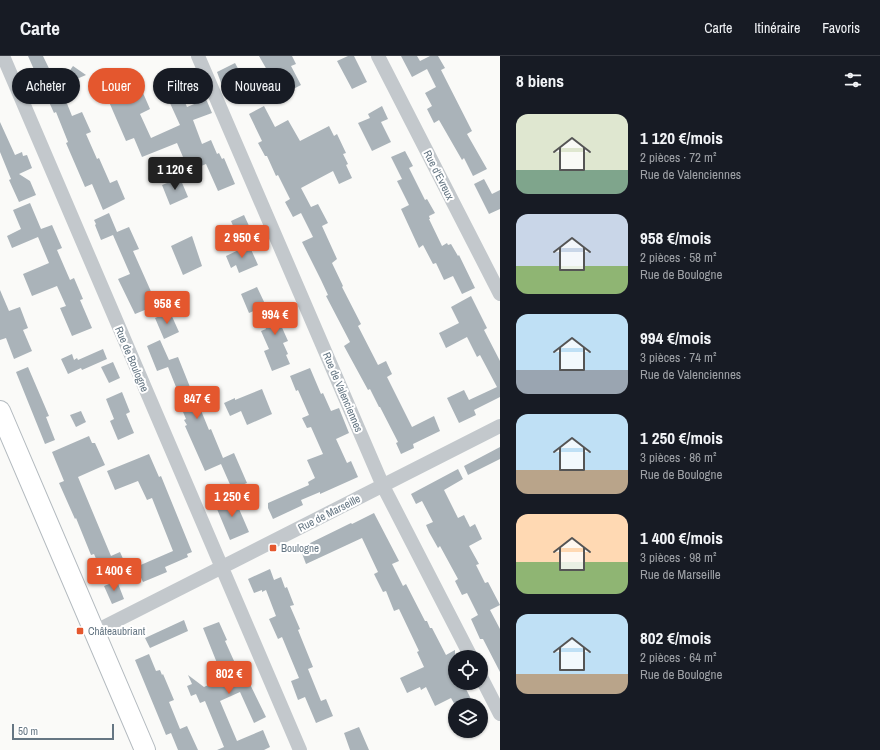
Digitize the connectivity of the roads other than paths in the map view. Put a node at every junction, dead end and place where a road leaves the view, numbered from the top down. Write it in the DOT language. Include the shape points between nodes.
graph roads {
  1 [pos="3,56"];
  2 [pos="198,56"];
  3 [pos="378,56"];
  4 [pos="500,294"];
  5 [pos="0,411"];
  6 [pos="500,426"];
  7 [pos="383,486"];
  8 [pos="222,568"];
  9 [pos="94,632"];
  10 [pos="467,650"];
  11 [pos="488,690"];
  12 [pos="500,714"];
  13 [pos="145,750"];
  14 [pos="300,750"];
  1 -- 8 [label="street, Rue de Boulogne"];
  2 -- 7 [label="street, Rue de Valenciennes"];
  3 -- 4 [label="street, Rue d'Evreux"];
  5 -- 9 [label="street"];
  6 -- 7 [label="street, Rue de Marseille"];
  7 -- 8 [label="street, Rue de Marseille"];
  7 -- 10 [label="street, Rue de Valenciennes"];
  8 -- 9 [label="street, Rue de Marseille"];
  8 -- 14 [label="street, Rue de Boulogne"];
  9 -- 13 [label="street"];
  11 -- 12 [label="street"];
}
